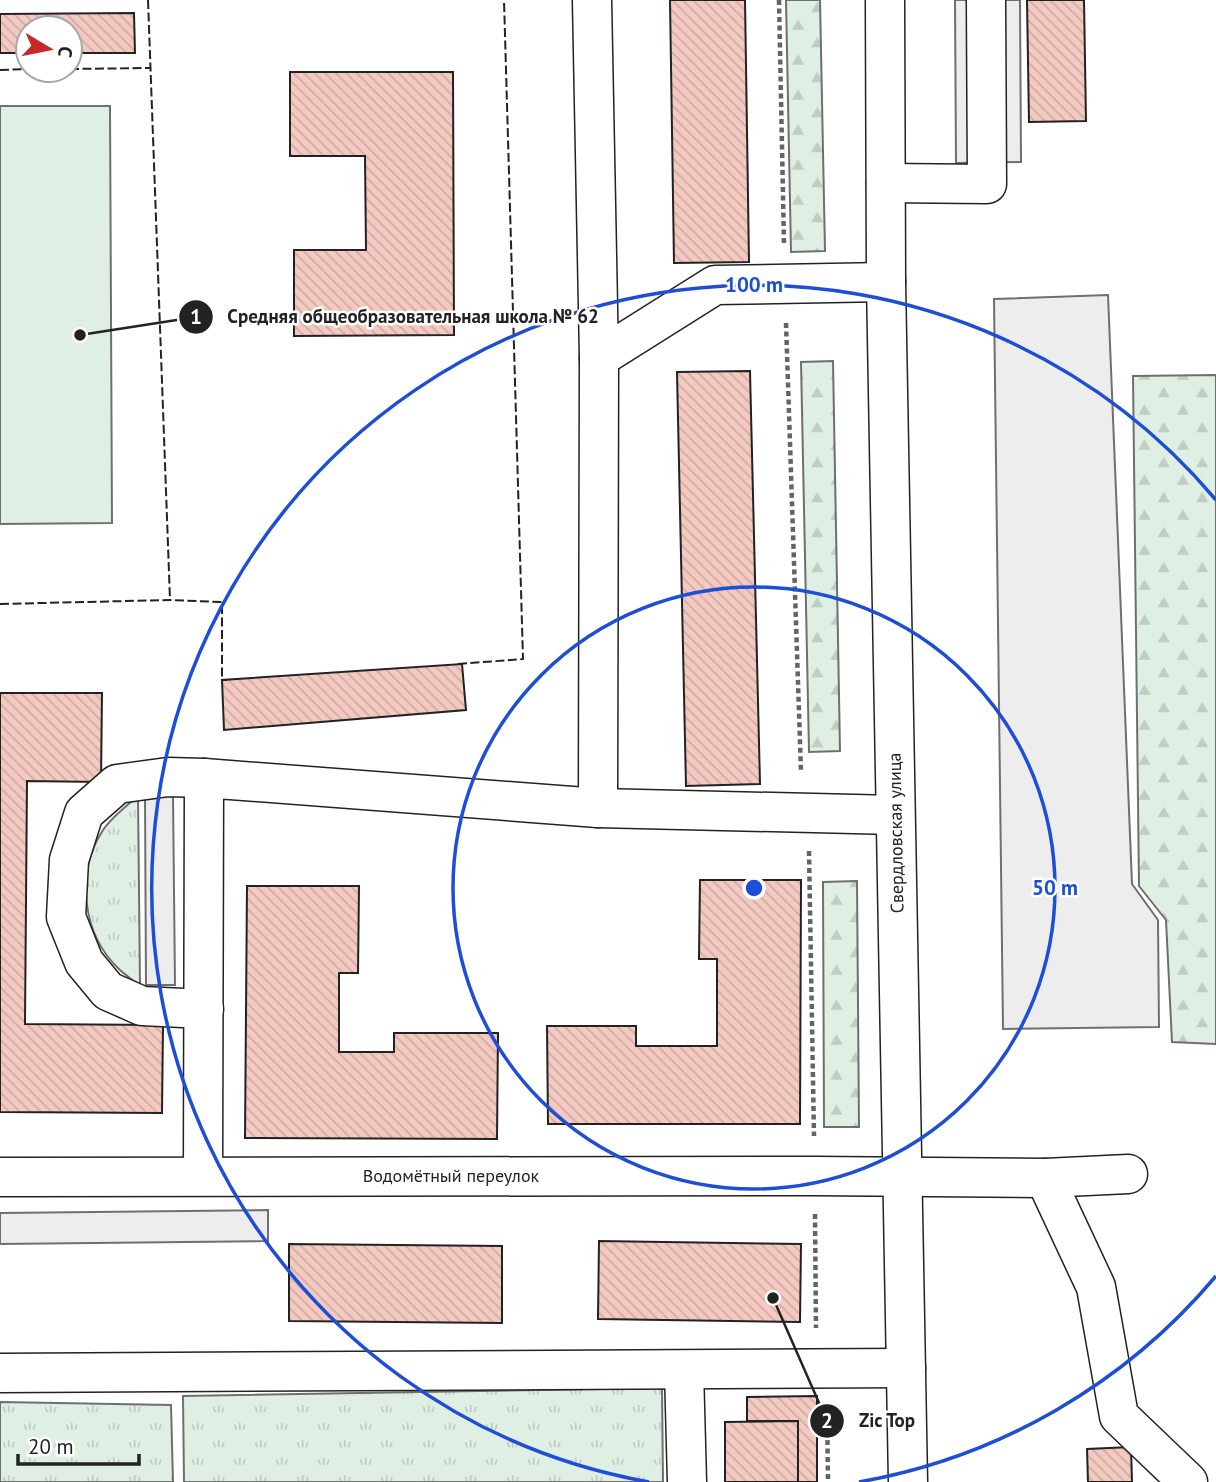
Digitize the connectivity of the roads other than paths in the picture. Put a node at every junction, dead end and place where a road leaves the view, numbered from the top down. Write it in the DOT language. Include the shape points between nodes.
graph roads {
  1 [pos="592,0"];
  2 [pos="885,0"];
  3 [pos="986,0"];
  4 [pos="886,183"];
  5 [pos="886,282"];
  6 [pos="599,358"];
  7 [pos="204,778"];
  8 [pos="598,808"];
  9 [pos="895,815"];
  10 [pos="204,1009"];
  11 [pos="1128,1174"];
  12 [pos="203,1176"];
  13 [pos="902,1176"];
  14 [pos="0,1177"];
  15 [pos="1045,1178"];
  16 [pos="906,1368"];
  17 [pos="684,1370"];
  18 [pos="0,1373"];
  19 [pos="687,1482"];
  20 [pos="908,1482"];
  21 [pos="1188,1482"];
  1 -- 6 [label="main road"];
  2 -- 4 [label="main road, Свердловская улица"];
  3 -- 4 [label="main road" via="987,184"];
  4 -- 5 [label="main road, Свердловская улица"];
  5 -- 6 [label="main road" via="715,285"];
  5 -- 9 [label="main road, Свердловская улица"];
  6 -- 8 [label="main road"];
  7 -- 8 [label="main road"];
  7 -- 10 [label="main road"];
  7 -- 10 [label="main road" via="117,784 84,813 69,860 66,917 84,962 108,991 142,1006"];
  8 -- 9 [label="main road"];
  9 -- 13 [label="main road, Свердловская улица"];
  10 -- 12 [label="main road"];
  11 -- 15 [label="main road, Водомётный переулок"];
  12 -- 13 [label="main road, Водомётный переулок"];
  12 -- 14 [label="main road, Водомётный переулок"];
  13 -- 15 [label="main road, Водомётный переулок"];
  13 -- 16 [label="main road, Свердловская улица"];
  15 -- 21 [label="main road" via="1096,1287 1119,1416"];
  16 -- 17 [label="main road"];
  16 -- 20 [label="main road, Свердловская улица"];
  17 -- 18 [label="main road"];
  17 -- 19 [label="main road"];
}
